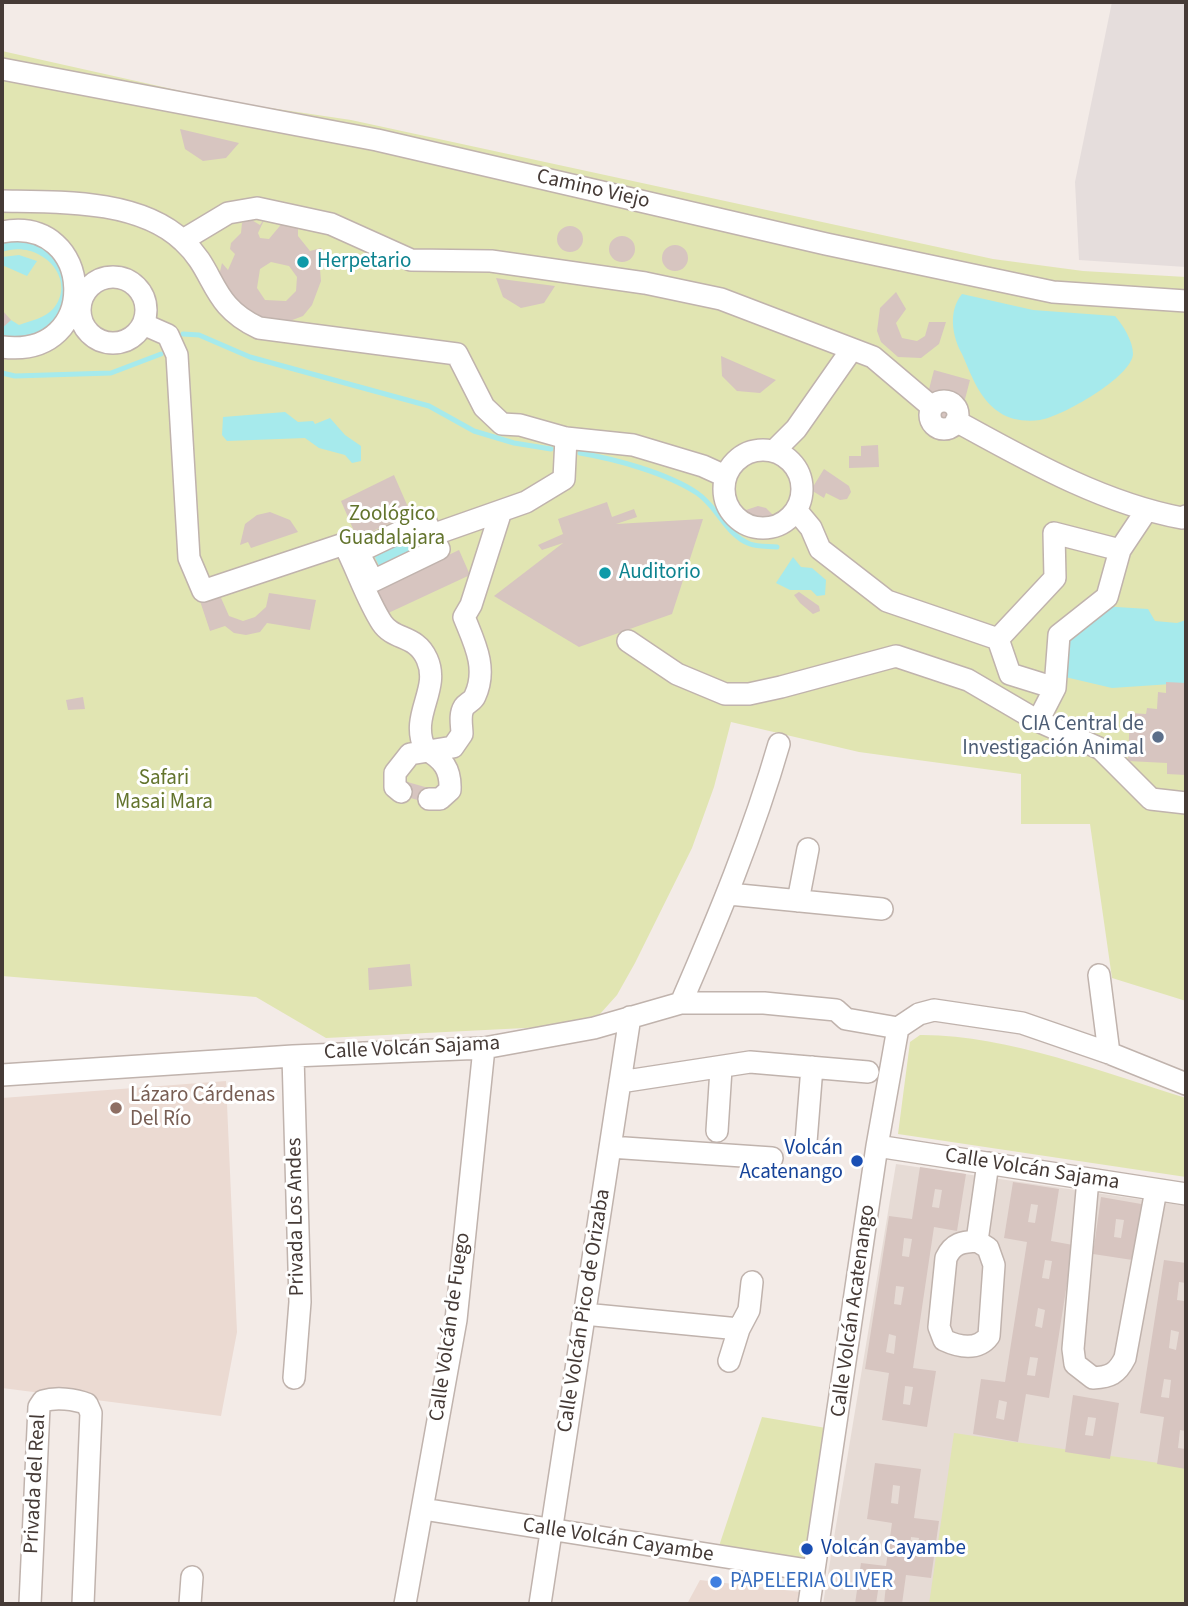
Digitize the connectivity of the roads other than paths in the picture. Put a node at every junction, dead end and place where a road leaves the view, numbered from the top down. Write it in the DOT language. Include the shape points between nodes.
graph roads {
  1 [pos="2,69"];
  2 [pos="2,201"];
  3 [pos="2,232"];
  4 [pos="183,240"];
  5 [pos="1186,301"];
  6 [pos="78,304"];
  7 [pos="143,324"];
  8 [pos="2,347"];
  9 [pos="852,349"];
  10 [pos="796,429"];
  11 [pos="566,438"];
  12 [pos="774,451"];
  13 [pos="800,475"];
  14 [pos="725,476"];
  15 [pos="796,510"];
  16 [pos="1146,511"];
  17 [pos="501,512"];
  18 [pos="1186,516"];
  19 [pos="432,535"];
  20 [pos="1120,550"];
  21 [pos="361,568"];
  22 [pos="998,639"];
  23 [pos="628,641"];
  24 [pos="1055,688"];
  25 [pos="1038,720"];
  26 [pos="779,744"];
  27 [pos="425,749"];
  28 [pos="401,792"];
  29 [pos="429,799"];
  30 [pos="1186,803"];
  31 [pos="808,849"];
  32 [pos="729,894"];
  33 [pos="798,901"];
  34 [pos="882,909"];
  35 [pos="1099,975"];
  36 [pos="681,1003"];
  37 [pos="630,1017"];
  38 [pos="900,1021"];
  39 [pos="484,1048"];
  40 [pos="1109,1053"];
  41 [pos="293,1056"];
  42 [pos="812,1067"];
  43 [pos="721,1069"];
  44 [pos="868,1072"];
  45 [pos="2,1075"];
  46 [pos="620,1082"];
  47 [pos="1186,1084"];
  48 [pos="717,1131"];
  49 [pos="806,1142"];
  50 [pos="877,1146"];
  51 [pos="610,1147"];
  52 [pos="772,1158"];
  53 [pos="988,1163"];
  54 [pos="1088,1179"];
  55 [pos="1156,1190"];
  56 [pos="1186,1194"];
  57 [pos="977,1241"];
  58 [pos="752,1282"];
  59 [pos="584,1314"];
  60 [pos="740,1329"];
  61 [pos="729,1361"];
  62 [pos="294,1378"];
  63 [pos="422,1509"];
  64 [pos="551,1531"];
  65 [pos="814,1571"];
  66 [pos="192,1577"];
  67 [pos="30,1604"];
  68 [pos="83,1604"];
  69 [pos="190,1604"];
  70 [pos="405,1604"];
  71 [pos="540,1604"];
  72 [pos="809,1604"];
  1 -- 5 [label="street, Camino Viejo" via="377,141 1053,292"];
  2 -- 4 [label="street" via="92,204 151,222"];
  3 -- 6 [label="street" via="34,232 61,250 74,275"];
  4 -- 9 [label="street" via="228,213 273,210 331,224 411,260 491,261 721,299"];
  4 -- 11 [label="street" via="223,303 238,318 260,328 457,354 484,407 502,424"];
  6 -- 7 [label="street" via="89,333 108,343 130,338"];
  6 -- 7 [label="street" via="102,278 124,279 145,301"];
  6 -- 8 [label="street" via="64,327 38,346"];
  7 -- 21 [label="street" via="168,335 177,355 189,558 203,591 344,544"];
  9 -- 10 [label="street"];
  9 -- 16 [label="street" via="873,357 932,407 931,420 937,427 946,429 957,421 1026,460"];
  10 -- 12 [label="street"];
  10 -- 13 [label="street"];
  11 -- 14 [label="street" via="633,445"];
  11 -- 17 [label="street" via="564,479"];
  12 -- 13 [label="street" via="785,456"];
  12 -- 14 [label="street" via="762,449 740,457"];
  13 -- 15 [label="street" via="801,499"];
  14 -- 15 [label="street" via="725,501 731,513 752,527 777,526"];
  15 -- 22 [label="street" via="820,549 887,601"];
  16 -- 18 [label="street"];
  16 -- 20 [label="street"];
  17 -- 19 [label="street"];
  17 -- 27 [label="street" via="464,617 479,657 474,698 464,706 462,734 453,747"];
  19 -- 21 [label="street" via="425,520 358,552"];
  19 -- 21 [label="street" via="439,550 373,581"];
  20 -- 22 [label="street" via="1054,533 1055,578"];
  20 -- 24 [label="street" via="1107,597 1059,635"];
  21 -- 27 [label="street" via="383,624 413,640 429,662 428,692 417,726"];
  22 -- 24 [label="street" via="1010,674"];
  23 -- 25 [label="street" via="677,674 724,694 781,687 896,656 968,680"];
  24 -- 25 [label="street"];
  25 -- 30 [label="street" via="1101,749 1151,799"];
  26 -- 32 [label="street"];
  27 -- 28 [label="street" via="410,754 395,773 395,787"];
  27 -- 29 [label="street" via="438,756 451,775 450,790 440,799"];
  31 -- 33 [label="street"];
  32 -- 33 [label="street"];
  32 -- 36 [label="street"];
  33 -- 34 [label="street"];
  35 -- 40 [label="street"];
  36 -- 37 [label="street, Calle Volcán Sajama"];
  36 -- 38 [label="street, Calle Volcán Sajama" via="847,1007"];
  37 -- 39 [label="street, Calle Volcán Sajama"];
  37 -- 46 [label="street, Calle Volcán Pico de Orizaba"];
  38 -- 40 [label="street" via="934,1010 951,1010 1022,1023"];
  38 -- 50 [label="street, Calle Volcán Acatenango"];
  39 -- 41 [label="street, Calle Volcán Sajama"];
  39 -- 63 [label="street, Calle Volcán de Fuego" via="456,1320"];
  40 -- 47 [label="street"];
  41 -- 45 [label="street, Calle Volcán Sajama"];
  41 -- 62 [label="street, Privada Los Andes" via="300,1302"];
  42 -- 43 [label="street" via="750,1062"];
  42 -- 44 [label="street"];
  42 -- 49 [label="street"];
  43 -- 46 [label="street"];
  43 -- 48 [label="street"];
  46 -- 51 [label="street, Calle Volcán Pico de Orizaba"];
  50 -- 53 [label="street, Calle Volcán Sajama"];
  50 -- 65 [label="street, Calle Volcán Acatenango"];
  51 -- 52 [label="street"];
  51 -- 59 [label="street, Calle Volcán Pico de Orizaba"];
  53 -- 54 [label="street, Calle Volcán Sajama"];
  53 -- 57 [label="street"];
  54 -- 55 [label="street, Calle Volcán Sajama"];
  54 -- 55 [label="street" via="1073,1349 1075,1364 1093,1378 1108,1377 1119,1370 1125,1358"];
  55 -- 56 [label="street, Calle Volcán Sajama"];
  57 -- 57 [label="street" via="988,1248 995,1265 989,1336 976,1346 957,1346 944,1340 939,1328 946,1258 959,1243"];
  58 -- 60 [label="street" via="749,1310"];
  59 -- 60 [label="street"];
  59 -- 64 [label="street, Calle Volcán Pico de Orizaba"];
  60 -- 61 [label="street"];
  63 -- 64 [label="street, Calle Volcán Cayambe"];
  63 -- 70 [label="street, Calle Volcán de Fuego"];
  64 -- 65 [label="street, Calle Volcán Cayambe"];
  64 -- 71 [label="street, Calle Volcán Pico de Orizaba"];
  65 -- 72 [label="street, Calle Volcán Acatenango"];
  66 -- 69 [label="street"];
  67 -- 68 [label="street, Privada del Real" via="39,1407 49,1399 80,1401 91,1413"];
}
